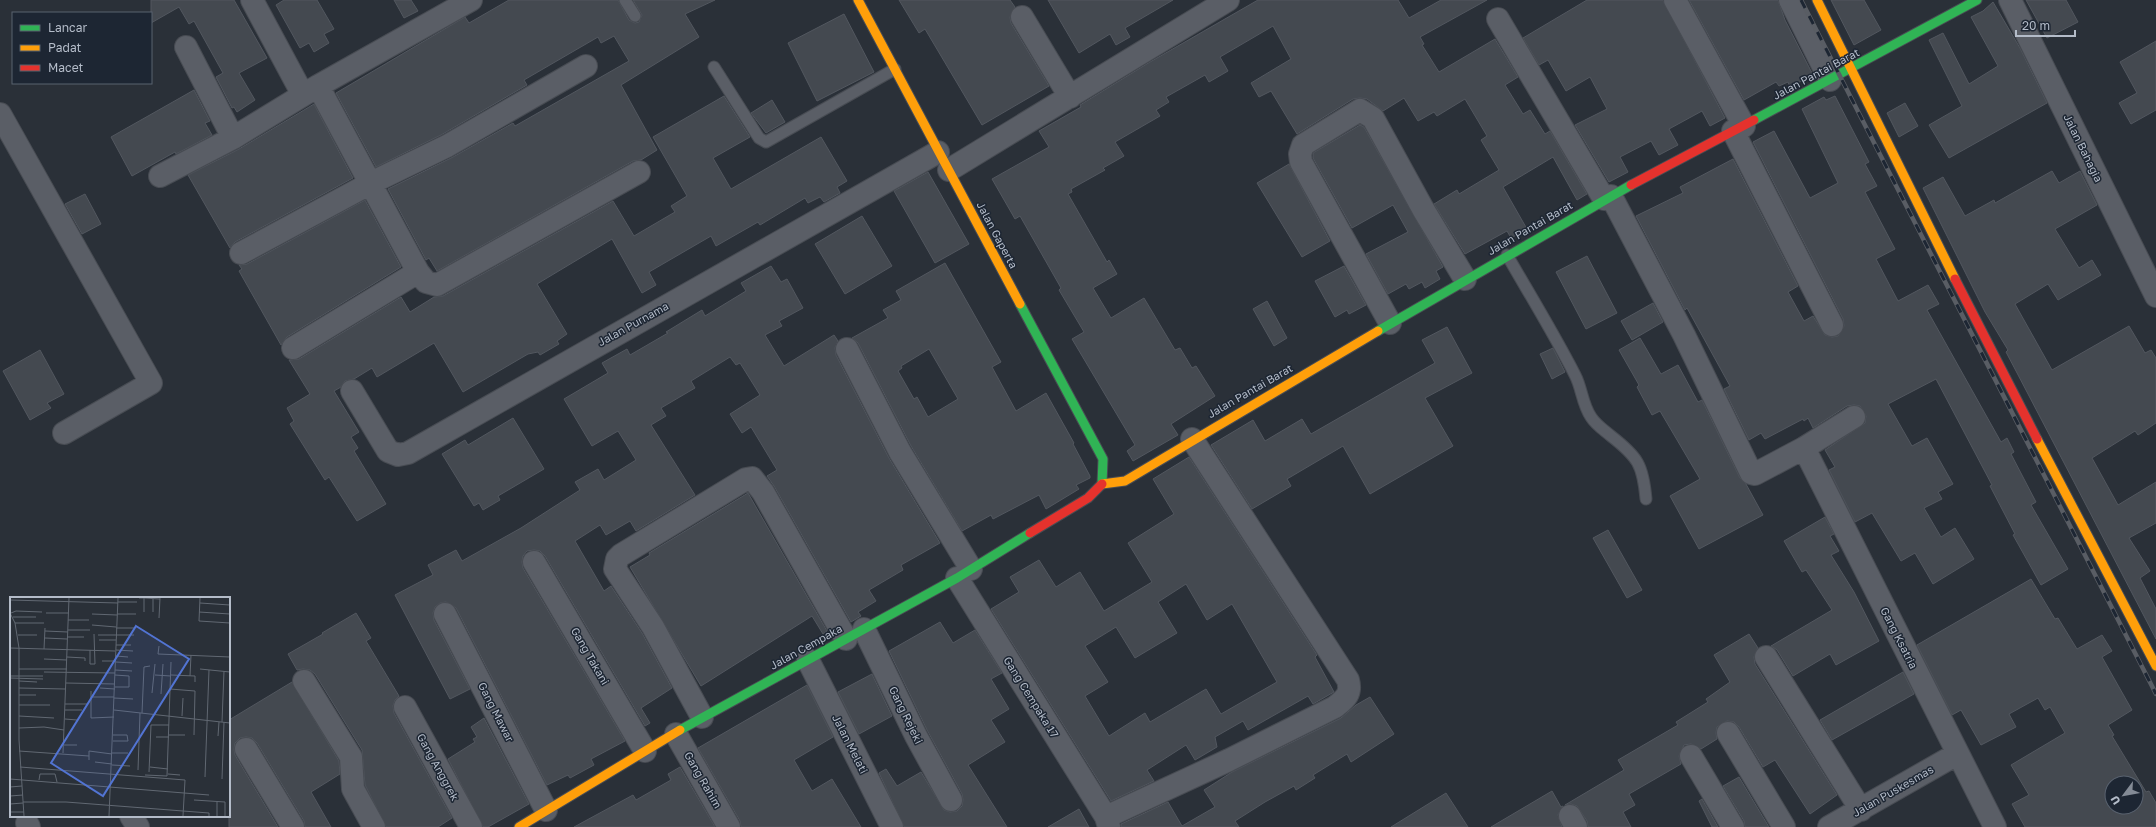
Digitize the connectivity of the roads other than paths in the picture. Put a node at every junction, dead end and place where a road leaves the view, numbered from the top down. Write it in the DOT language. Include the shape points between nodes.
graph roads {
  1 [pos="252,0"];
  2 [pos="469,0"];
  3 [pos="625,0"];
  4 [pos="858,0"];
  5 [pos="1228,0"];
  6 [pos="1675,0"];
  7 [pos="1790,0"];
  8 [pos="1817,0"];
  9 [pos="1977,0"];
  10 [pos="2010,0"];
  11 [pos="635,16"];
  12 [pos="1022,17"];
  13 [pos="1498,19"];
  14 [pos="186,47"];
  15 [pos="586,66"];
  16 [pos="714,67"];
  17 [pos="1852,68"];
  18 [pos="895,69"];
  19 [pos="1830,80"];
  20 [pos="311,91"];
  21 [pos="1070,97"];
  22 [pos="0,114"];
  23 [pos="1738,129"];
  24 [pos="233,138"];
  25 [pos="944,161"];
  26 [pos="639,172"];
  27 [pos="160,176"];
  28 [pos="371,183"];
  29 [pos="1608,197"];
  30 [pos="241,253"];
  31 [pos="1507,256"];
  32 [pos="418,272"];
  33 [pos="1465,279"];
  34 [pos="2156,296"];
  35 [pos="1390,323"];
  36 [pos="1832,325"];
  37 [pos="293,348"];
  38 [pos="847,349"];
  39 [pos="352,391"];
  40 [pos="1854,418"];
  41 [pos="64,433"];
  42 [pos="1192,439"];
  43 [pos="1804,448"];
  44 [pos="1102,484"];
  45 [pos="1646,499"];
  46 [pos="534,562"];
  47 [pos="964,573"];
  48 [pos="445,614"];
  49 [pos="855,634"];
  50 [pos="1766,657"];
  51 [pos="808,660"];
  52 [pos="2156,666"];
  53 [pos="304,681"];
  54 [pos="405,707"];
  55 [pos="702,717"];
  56 [pos="1728,733"];
  57 [pos="676,734"];
  58 [pos="246,749"];
  59 [pos="645,751"];
  60 [pos="1957,754"];
  61 [pos="1691,756"];
  62 [pos="951,800"];
  63 [pos="1861,810"];
  64 [pos="132,817"];
  65 [pos="535,820"];
  66 [pos="1107,822"];
  67 [pos="138,827"];
  68 [pos="293,827"];
  69 [pos="374,827"];
  70 [pos="471,827"];
  71 [pos="729,827"];
  72 [pos="892,827"];
  73 [pos="1733,827"];
  74 [pos="1784,827"];
  75 [pos="1829,827"];
  76 [pos="1996,827"];
  1 -- 20 [label="street"];
  2 -- 20 [label="street"];
  3 -- 11 [label="lane"];
  4 -- 18 [label="street, Jalan Gaperta"];
  5 -- 21 [label="street"];
  6 -- 23 [label="street"];
  7 -- 19 [label="street"];
  8 -- 17 [label="street"];
  9 -- 17 [label="street, Jalan Pantai Barat"];
  10 -- 34 [label="street, Jalan Bahagia"];
  12 -- 21 [label="street"];
  13 -- 29 [label="street"];
  14 -- 24 [label="street"];
  15 -- 28 [label="street" via="447,146"];
  16 -- 18 [label="lane" via="758,138 766,142"];
  17 -- 19 [label="street, Jalan Pantai Barat"];
  17 -- 52 [label="street" via="1955,280"];
  18 -- 25 [label="street, Jalan Gaperta"];
  19 -- 23 [label="street, Jalan Pantai Barat"];
  20 -- 24 [label="street"];
  20 -- 28 [label="street"];
  21 -- 25 [label="street"];
  22 -- 41 [label="street" via="151,383"];
  23 -- 29 [label="street, Jalan Pantai Barat"];
  23 -- 36 [label="street"];
  24 -- 27 [label="street"];
  25 -- 39 [label="street, Jalan Purnama" via="408,453 398,455 388,451"];
  25 -- 44 [label="street, Jalan Gaperta" via="1103,459"];
  26 -- 32 [label="street" via="438,285 426,282"];
  28 -- 30 [label="street"];
  28 -- 32 [label="street"];
  29 -- 31 [label="street, Jalan Pantai Barat"];
  29 -- 43 [label="street" via="1684,335 1748,470 1755,474"];
  31 -- 33 [label="street, Jalan Pantai Barat"];
  31 -- 45 [label="lane" via="1580,384 1584,402 1592,418 1625,446 1640,466 1644,476"];
  32 -- 37 [label="street"];
  33 -- 35 [label="street, Jalan Pantai Barat"];
  33 -- 35 [label="street" via="1373,118 1360,110 1304,145 1300,154 1301,162"];
  35 -- 42 [label="street, Jalan Pantai Barat"];
  38 -- 47 [label="street, Gang Cempaka 17"];
  40 -- 43 [label="street"];
  42 -- 44 [label="street, Jalan Pantai Barat" via="1125,480"];
  42 -- 66 [label="street" via="1351,688 1347,698 1335,707"];
  43 -- 60 [label="street, Gang Ksatria"];
  44 -- 47 [label="street, Jalan Cempaka" via="1088,498"];
  46 -- 59 [label="street, Gang Takani"];
  47 -- 49 [label="street, Jalan Cempaka"];
  47 -- 66 [label="street, Gang Cempaka 17"];
  48 -- 65 [label="street, Gang Mawar"];
  49 -- 51 [label="street, Jalan Cempaka"];
  49 -- 55 [label="street, Gang Rejeki" via="763,492 752,478 746,479 621,555 615,563 615,569 653,627"];
  49 -- 62 [label="street, Gang Rejeki"];
  50 -- 63 [label="street"];
  51 -- 55 [label="street, Jalan Cempaka"];
  51 -- 72 [label="street, Jalan Melati"];
  53 -- 69 [label="street" via="351,757 353,789"];
  54 -- 70 [label="street, Gang Anggrek"];
  55 -- 57 [label="street, Jalan Cempaka"];
  56 -- 74 [label="street"];
  57 -- 59 [label="street, Jalan Cempaka"];
  57 -- 71 [label="street, Gang Rahim"];
  58 -- 68 [label="street"];
  59 -- 65 [label="street, Jalan Cempaka"];
  60 -- 63 [label="street, Jalan Puskesmas"];
  60 -- 76 [label="street, Gang Ksatria"];
  61 -- 73 [label="street"];
  63 -- 75 [label="street, Jalan Puskesmas"];
  64 -- 67 [label="street"];
}
